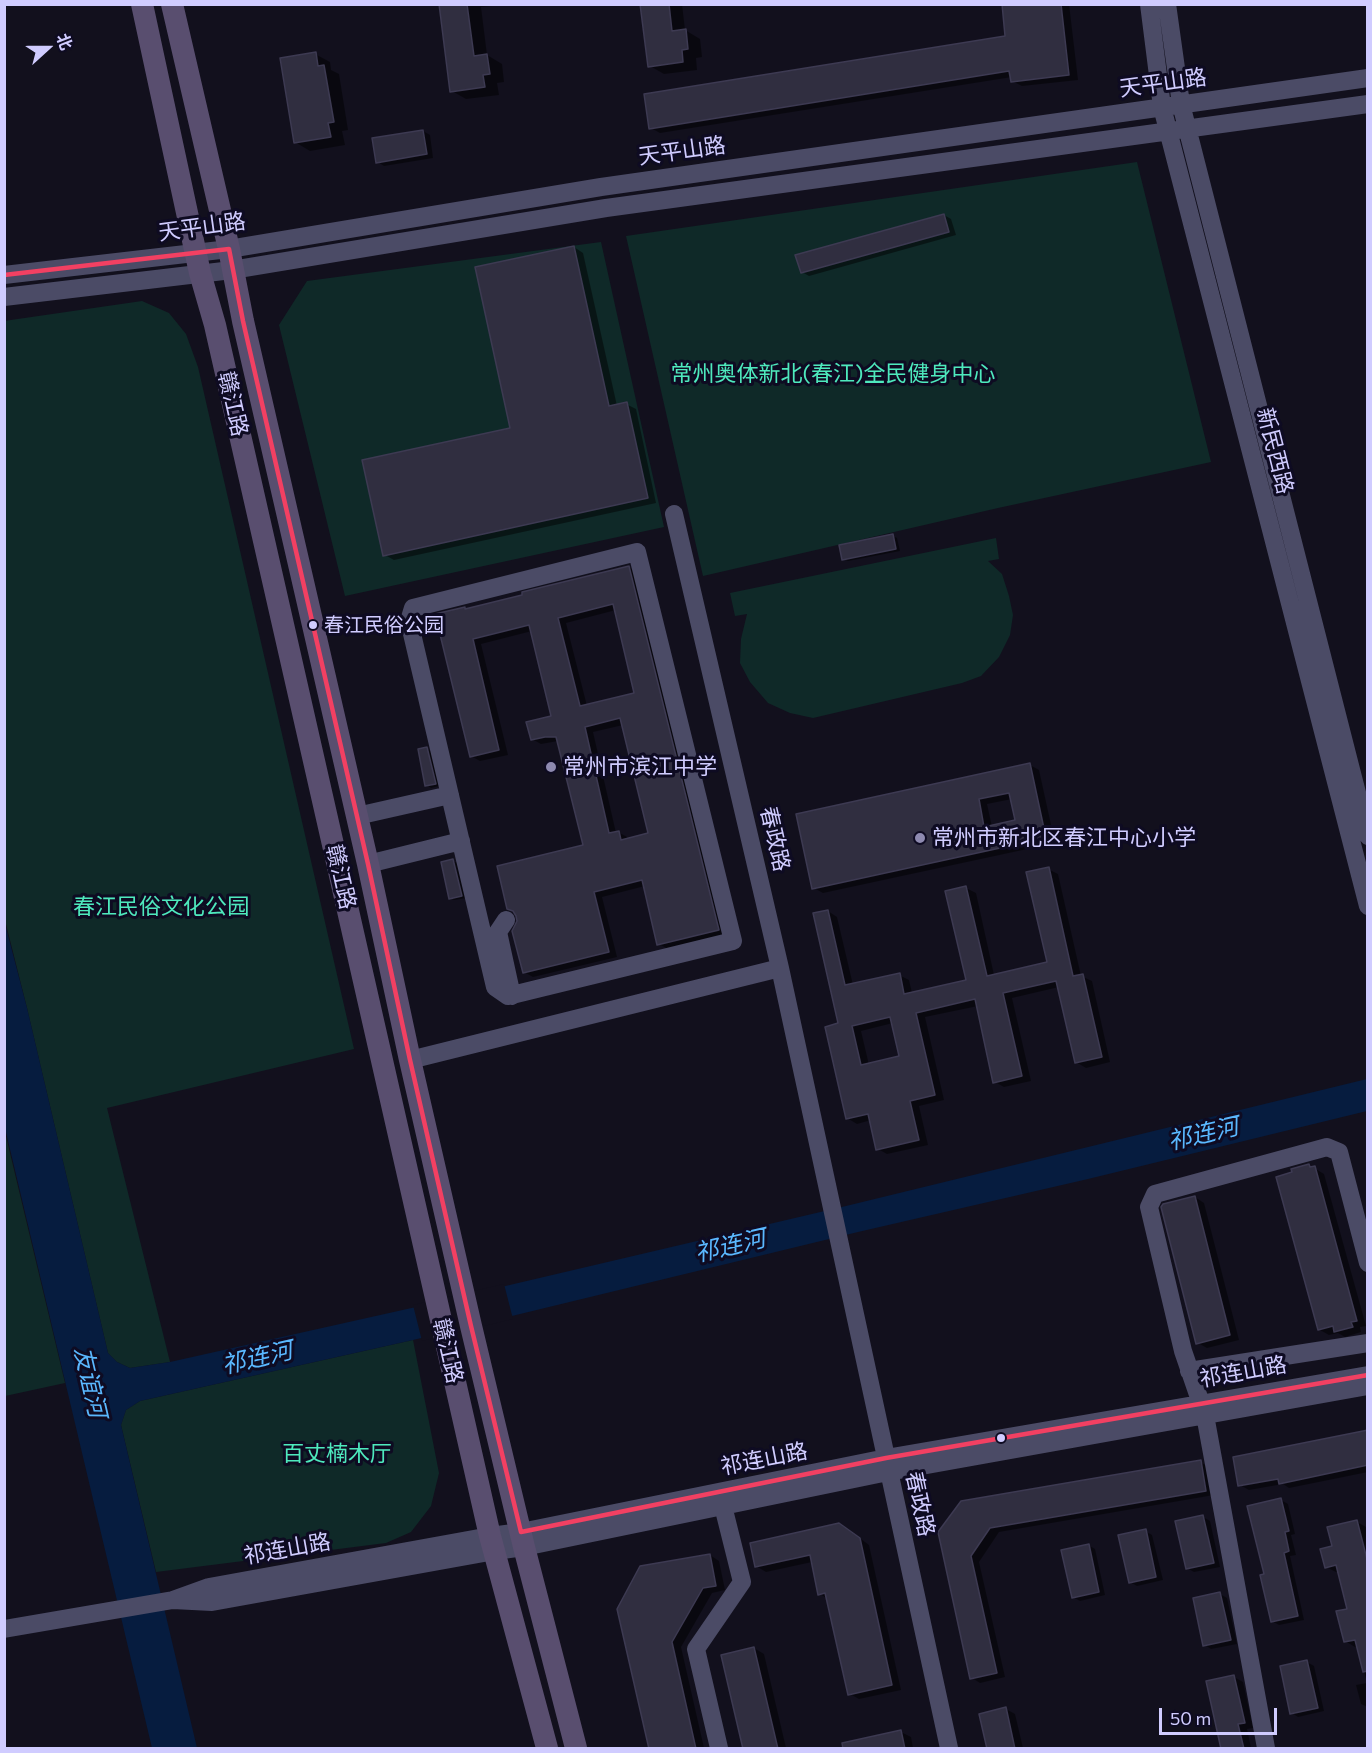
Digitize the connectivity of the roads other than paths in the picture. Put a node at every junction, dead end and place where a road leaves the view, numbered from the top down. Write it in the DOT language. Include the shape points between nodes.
graph roads {
  1 [pos="142,4"];
  2 [pos="172,4"];
  3 [pos="1149,4"];
  4 [pos="1167,4"];
  5 [pos="1368,78"];
  6 [pos="1181,104"];
  7 [pos="1368,104"];
  8 [pos="1162,107"];
  9 [pos="1187,129"];
  10 [pos="1168,131"];
  11 [pos="230,259"];
  12 [pos="199,263"];
  13 [pos="4,275"];
  14 [pos="4,297"];
  15 [pos="674,514"];
  16 [pos="450,795"];
  17 [pos="357,816"];
  18 [pos="1368,836"];
  19 [pos="461,841"];
  20 [pos="368,864"];
  21 [pos="1368,906"];
  22 [pos="506,920"];
  23 [pos="780,968"];
  24 [pos="512,996"];
  25 [pos="410,1060"];
  26 [pos="1368,1263"];
  27 [pos="1368,1342"];
  28 [pos="1189,1371"];
  29 [pos="1368,1375"];
  30 [pos="1368,1386"];
  31 [pos="1203,1410"];
  32 [pos="887,1465"];
  33 [pos="723,1506"];
  34 [pos="522,1540"];
  35 [pos="492,1543"];
  36 [pos="4,1629"];
  37 [pos="547,1749"];
  38 [pos="576,1749"];
  39 [pos="719,1749"];
  40 [pos="949,1749"];
  41 [pos="1266,1749"];
  1 -- 12 [label="main road, 赣江路"];
  2 -- 11 [label="main road, 赣江路"];
  3 -- 8 [label="street, 新民西路"];
  4 -- 6 [label="street, 新民西路"];
  5 -- 6 [label="street, 天平山路"];
  6 -- 8 [label="street, 天平山路"];
  6 -- 9 [label="street, 新民西路"];
  7 -- 9 [label="street, 天平山路"];
  8 -- 10 [label="street, 新民西路"];
  8 -- 11 [label="street, 天平山路" via="601,187"];
  9 -- 10 [label="street, 天平山路"];
  9 -- 18 [label="street, 新民西路"];
  10 -- 11 [label="street, 天平山路"];
  10 -- 21 [label="street, 新民西路"];
  11 -- 12 [label="street, 天平山路"];
  11 -- 17 [label="main road, 赣江路"];
  12 -- 13 [label="street, 天平山路"];
  12 -- 14 [label="street, 天平山路"];
  12 -- 35 [label="main road, 赣江路"];
  15 -- 23 [label="street, 春政路"];
  16 -- 17 [label="street"];
  16 -- 19 [label="street"];
  16 -- 24 [label="street" via="409,621 413,608 637,552 733,941"];
  17 -- 20 [label="main road, 赣江路"];
  19 -- 20 [label="street"];
  19 -- 24 [label="street" via="495,987"];
  20 -- 25 [label="main road, 赣江路"];
  22 -- 24 [label="street" via="498,932"];
  23 -- 25 [label="street"];
  23 -- 32 [label="street, 春政路"];
  25 -- 34 [label="main road, 赣江路"];
  26 -- 28 [label="street" via="1339,1152 1327,1147 1155,1194 1149,1207"];
  27 -- 28 [label="street"];
  28 -- 31 [label="street"];
  29 -- 31 [label="street, 祁连山路"];
  30 -- 31 [label="street, 祁连山路"];
  31 -- 32 [label="street, 祁连山路"];
  31 -- 41 [label="street"];
  32 -- 33 [label="street, 祁连山路"];
  32 -- 34 [label="street, 祁连山路"];
  32 -- 40 [label="street, 春政路"];
  33 -- 34 [label="street, 祁连山路"];
  33 -- 39 [label="street" via="742,1582 696,1649"];
  34 -- 35 [label="street, 祁连山路"];
  34 -- 38 [label="main road, 赣江路"];
  35 -- 36 [label="street, 祁连山路" via="212,1602 173,1600"];
  35 -- 37 [label="main road, 赣江路"];
}
